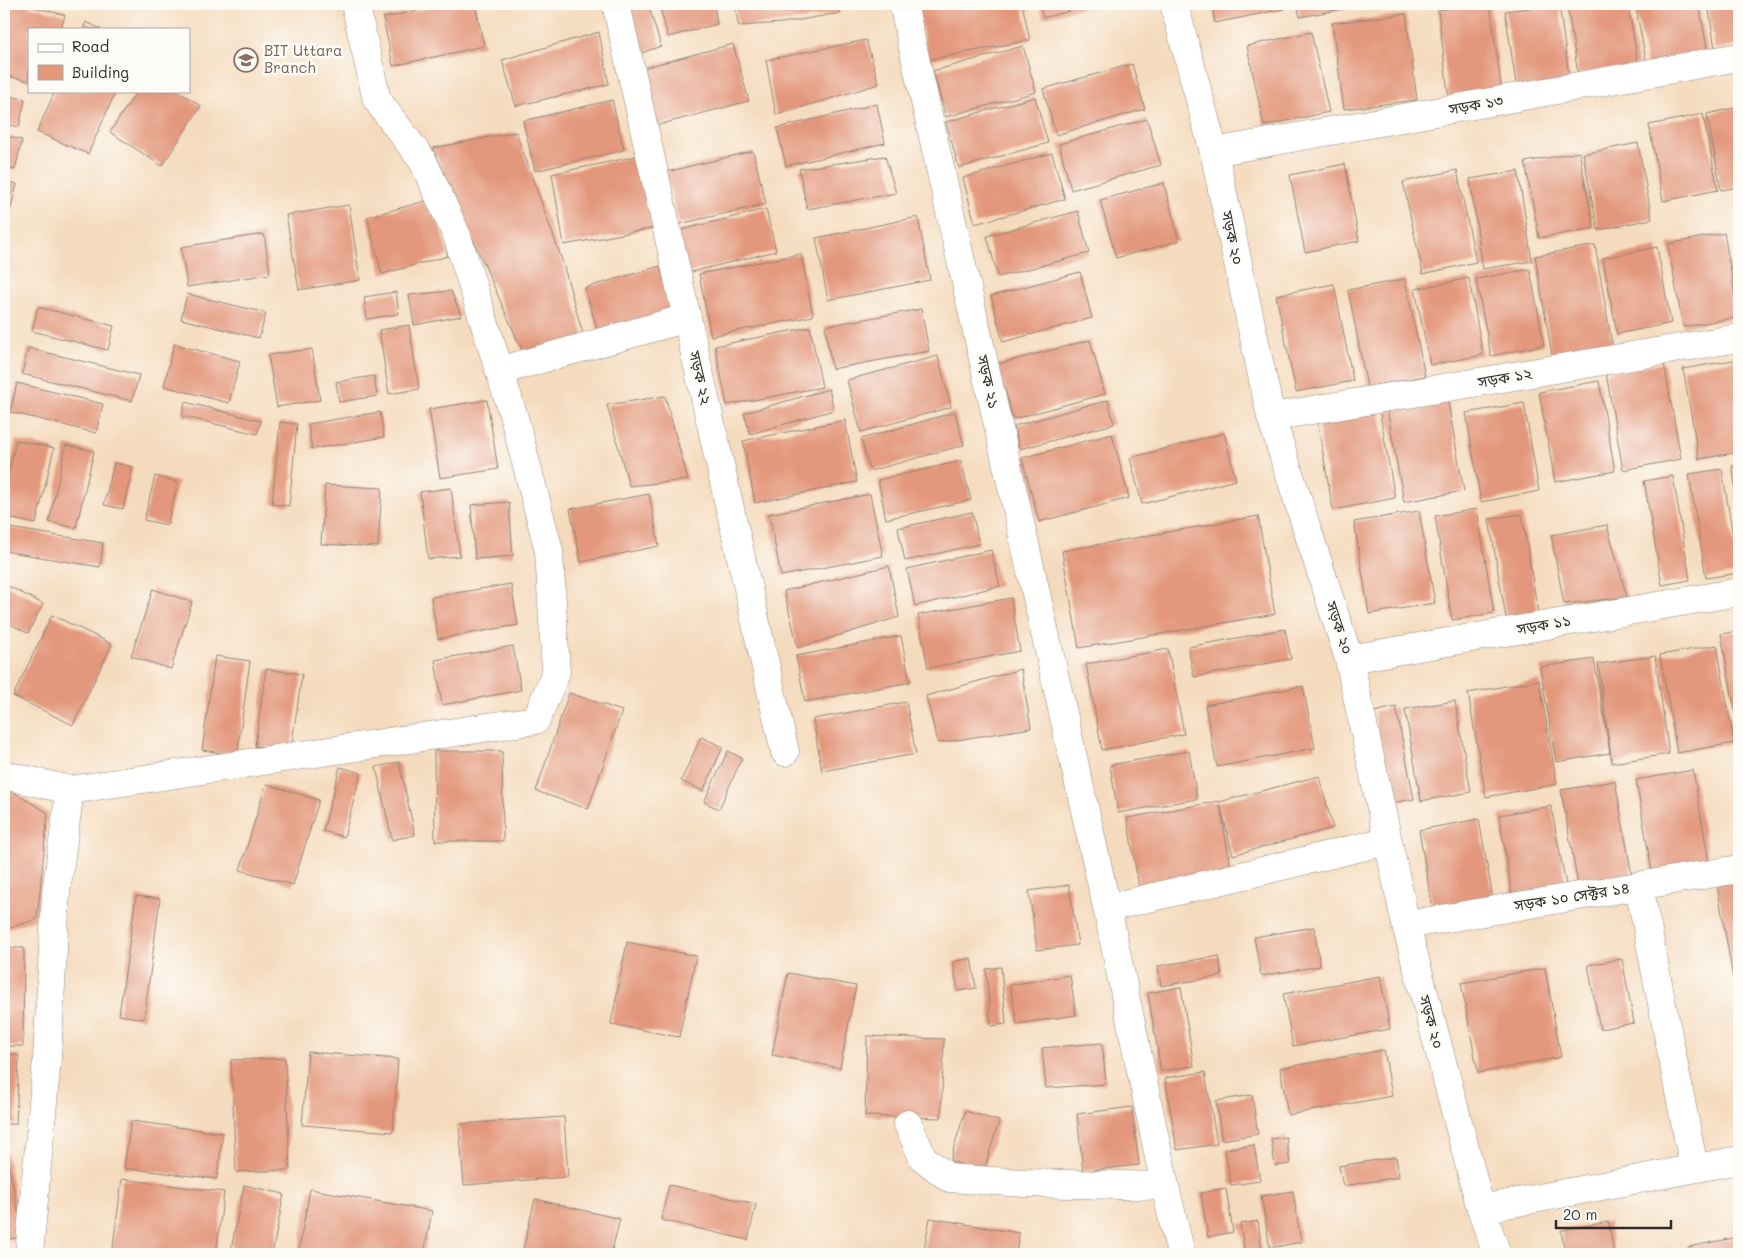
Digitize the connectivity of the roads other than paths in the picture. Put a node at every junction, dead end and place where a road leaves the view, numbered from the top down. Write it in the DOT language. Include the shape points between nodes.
graph roads {
  1 [pos="355,4"];
  2 [pos="616,4"];
  3 [pos="903,4"];
  4 [pos="1174,4"];
  5 [pos="1739,57"];
  6 [pos="1214,152"];
  7 [pos="687,318"];
  8 [pos="1739,338"];
  9 [pos="499,372"];
  10 [pos="1271,417"];
  11 [pos="1739,592"];
  12 [pos="1349,659"];
  13 [pos="785,752"];
  14 [pos="4,778"];
  15 [pos="70,790"];
  16 [pos="1387,840"];
  17 [pos="1739,869"];
  18 [pos="1639,886"];
  19 [pos="1107,908"];
  20 [pos="1406,925"];
  21 [pos="908,1124"];
  22 [pos="1739,1160"];
  23 [pos="1694,1168"];
  24 [pos="1165,1186"];
  25 [pos="1481,1209"];
  26 [pos="29,1254"];
  27 [pos="1181,1254"];
  28 [pos="1498,1254"];
  1 -- 9 [label="street" via="377,100 423,161 457,236"];
  2 -- 7 [label="street, সড়ক ২২"];
  3 -- 19 [label="street, সড়ক ২১"];
  4 -- 6 [label="street, সড়ক ২০"];
  5 -- 6 [label="street, সড়ক ১৩"];
  6 -- 10 [label="street, সড়ক ২০"];
  7 -- 9 [label="street"];
  7 -- 13 [label="street, সড়ক ২২"];
  8 -- 10 [label="street, সড়ক ১২"];
  9 -- 15 [label="street" via="514,417 548,551 556,672 536,720"];
  10 -- 12 [label="street, সড়ক ২০"];
  11 -- 12 [label="street, সড়ক ১১"];
  12 -- 16 [label="street, সড়ক ২০"];
  14 -- 15 [label="street" via="9,776"];
  15 -- 26 [label="street" via="56,893"];
  16 -- 19 [label="street"];
  16 -- 20 [label="street, সড়ক ২০"];
  17 -- 18 [label="street, সড়ক ১০ সেক্টর ১৪"];
  18 -- 20 [label="street, সড়ক ১০ সেক্টর ১৪"];
  18 -- 23 [label="street"];
  19 -- 24 [label="street, সড়ক ২১"];
  20 -- 25 [label="street, সড়ক ২০"];
  21 -- 24 [label="street" via="923,1158 949,1178"];
  22 -- 23 [label="street"];
  23 -- 25 [label="street"];
  24 -- 27 [label="street, সড়ক ২১"];
  25 -- 28 [label="street, সড়ক ২০"];
}
